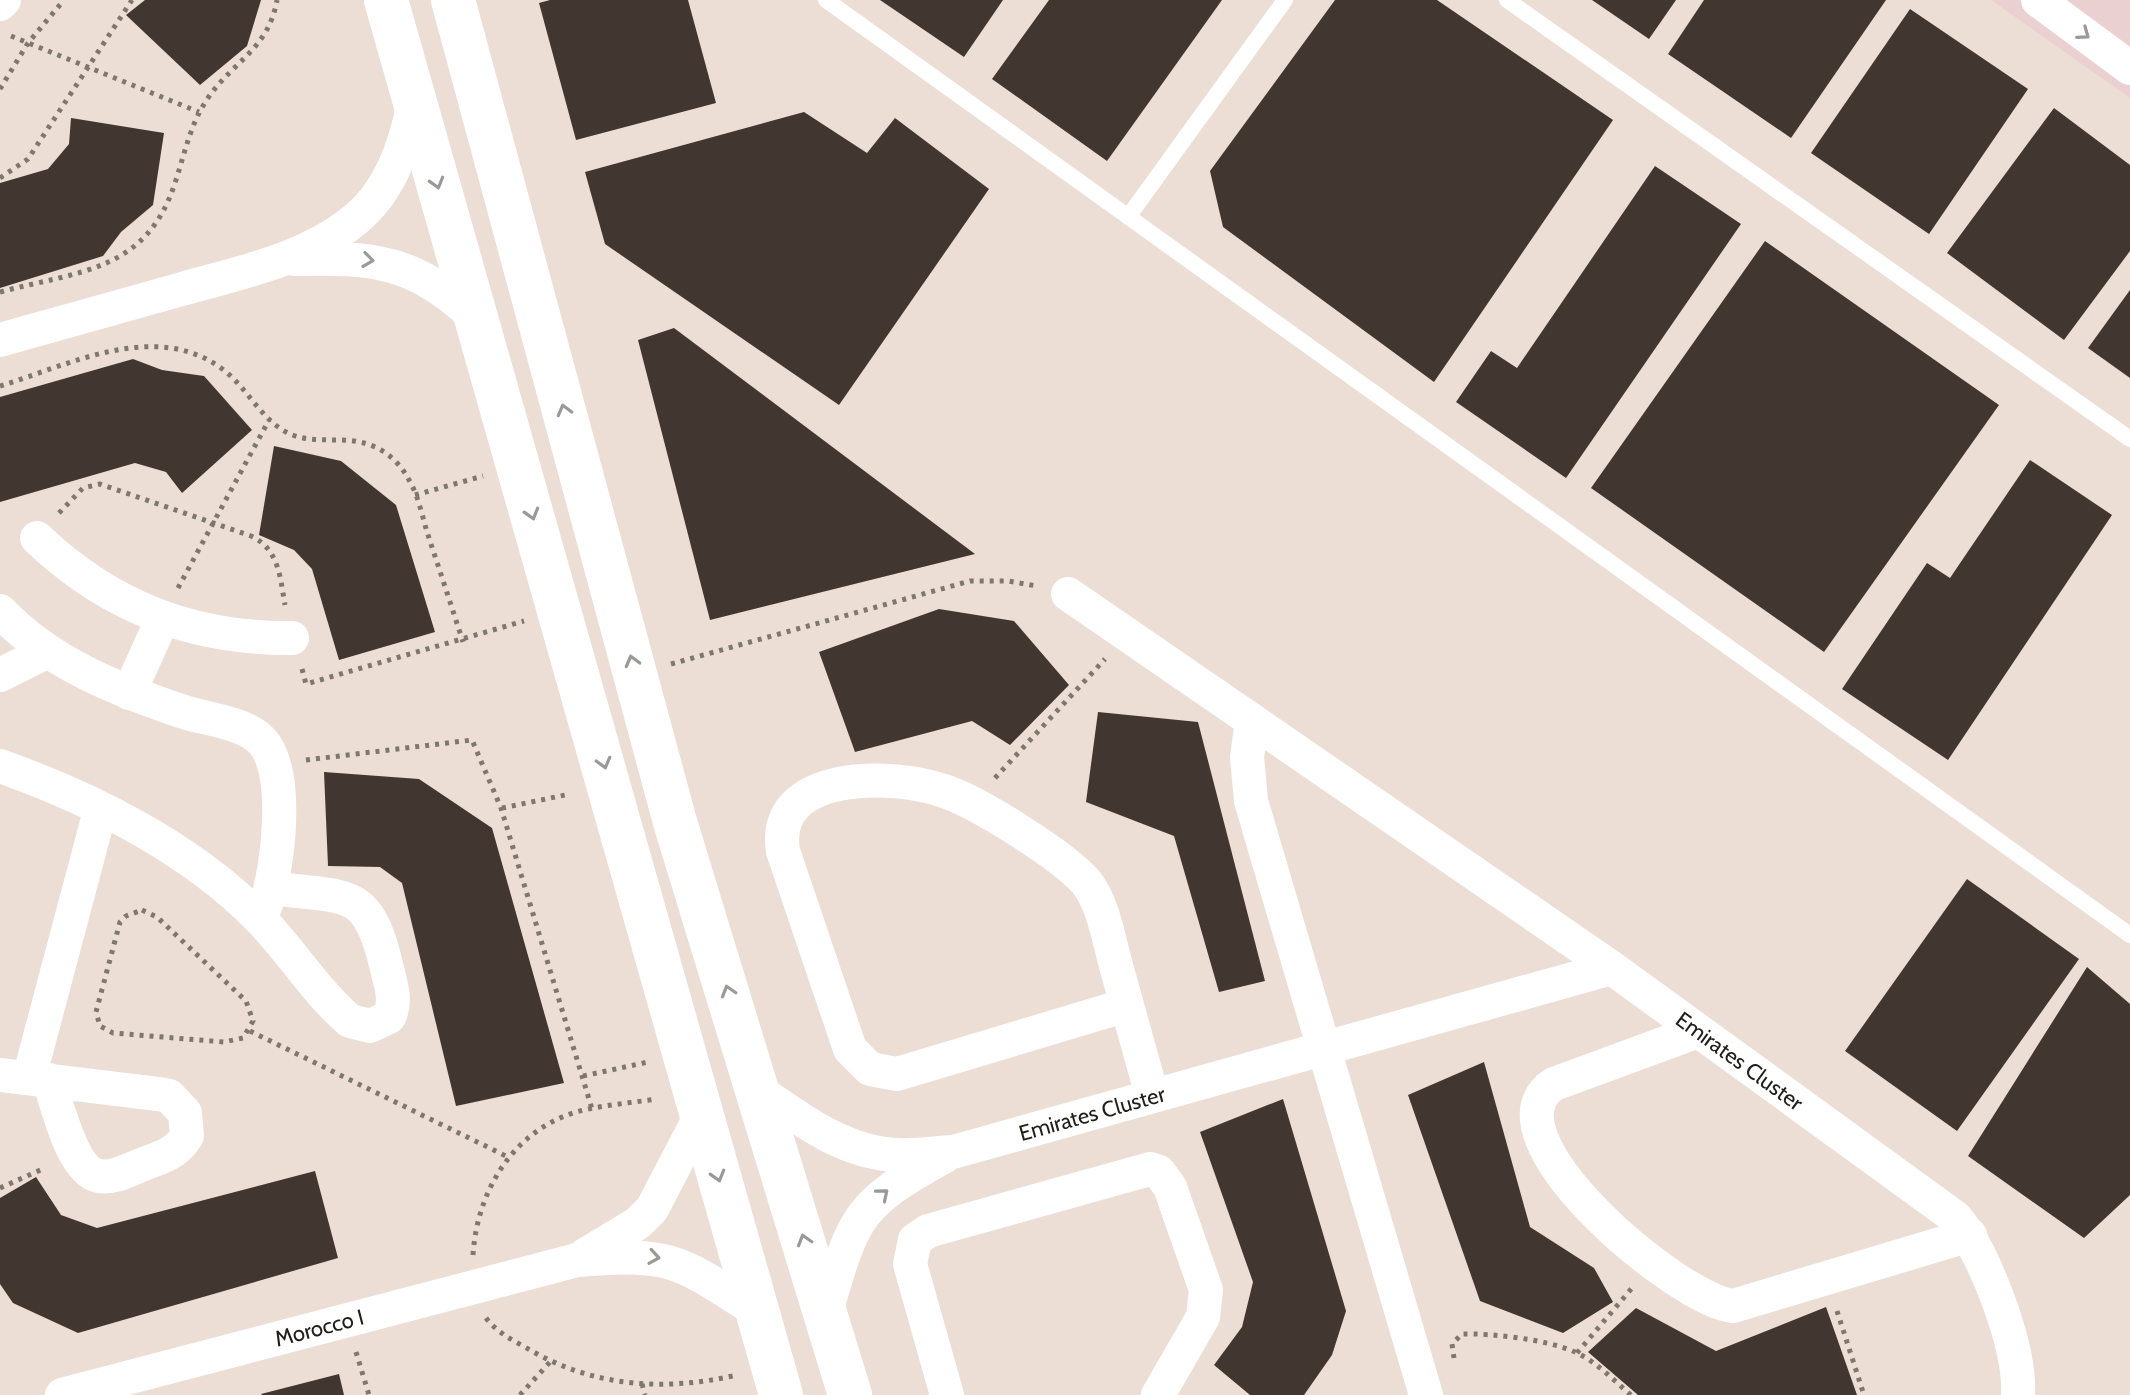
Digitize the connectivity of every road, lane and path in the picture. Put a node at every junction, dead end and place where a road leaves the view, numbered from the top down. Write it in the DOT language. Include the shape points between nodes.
graph roads {
  1 [pos="64,0"];
  2 [pos="132,0"];
  3 [pos="277,0"];
  4 [pos="386,0"];
  5 [pos="453,0"];
  6 [pos="826,0"];
  7 [pos="1285,0"];
  8 [pos="1507,0"];
  9 [pos="2038,0"];
  10 [pos="0,31"];
  11 [pos="28,43"];
  12 [pos="90,68"];
  13 [pos="2130,68"];
  14 [pos="0,89"];
  15 [pos="414,101"];
  16 [pos="199,112"];
  17 [pos="0,178"];
  18 [pos="1128,217"];
  19 [pos="290,259"];
  20 [pos="0,292"];
  21 [pos="477,319"];
  22 [pos="0,340"];
  23 [pos="0,386"];
  24 [pos="269,420"];
  25 [pos="2130,439"];
  26 [pos="519,467"];
  27 [pos="415,495"];
  28 [pos="210,525"];
  29 [pos="37,538"];
  30 [pos="1068,594"];
  31 [pos="559,610"];
  32 [pos="0,611"];
  33 [pos="162,620"];
  34 [pos="1127,635"];
  35 [pos="292,638"];
  36 [pos="463,642"];
  37 [pos="46,652"];
  38 [pos="636,674"];
  39 [pos="0,675"];
  40 [pos="129,693"];
  41 [pos="591,714"];
  42 [pos="1252,721"];
  43 [pos="275,764"];
  44 [pos="0,766"];
  45 [pos="610,786"];
  46 [pos="971,804"];
  47 [pos="501,808"];
  48 [pos="100,811"];
  49 [pos="675,822"];
  50 [pos="272,888"];
  51 [pos="260,920"];
  52 [pos="2130,935"];
  53 [pos="1612,968"];
  54 [pos="1127,1005"];
  55 [pos="250,1031"];
  56 [pos="1698,1031"];
  57 [pos="1322,1049"];
  58 [pos="684,1054"];
  59 [pos="583,1076"];
  60 [pos="26,1077"];
  61 [pos="758,1090"];
  62 [pos="1152,1096"];
  63 [pos="592,1109"];
  64 [pos="701,1115"];
  65 [pos="953,1152"];
  66 [pos="75,1154"];
  67 [pos="508,1157"];
  68 [pos="0,1188"];
  69 [pos="1970,1235"];
  70 [pos="577,1260"];
  71 [pos="1654,1262"];
  72 [pos="1827,1280"];
  73 [pos="757,1311"];
  74 [pos="826,1312"];
  75 [pos="346,1320"];
  76 [pos="1577,1353"];
  77 [pos="550,1362"];
  78 [pos="1456,1366"];
  79 [pos="642,1384"];
  80 [pos="62,1395"];
  81 [pos="369,1395"];
  82 [pos="520,1395"];
  83 [pos="645,1395"];
  84 [pos="781,1395"];
  85 [pos="850,1395"];
  86 [pos="947,1395"];
  87 [pos="1158,1395"];
  88 [pos="1426,1395"];
  89 [pos="1631,1395"];
  90 [pos="1864,1395"];
  91 [pos="2018,1395"];
  1 -- 11 [label="path"];
  2 -- 12 [label="path"];
  3 -- 16 [label="path" via="264,38 218,84"];
  4 -- 15 [label="street"];
  38 -- 5 [label="street, one-way"];
  6 -- 18 [label="lane"];
  7 -- 18 [label="lane"];
  8 -- 25 [label="lane"];
  9 -- 13 [label="street, one-way"];
  10 -- 11 [label="path"];
  11 -- 12 [label="path"];
  11 -- 14 [label="path"];
  12 -- 16 [label="path"];
  12 -- 17 [label="path" via="28,159"];
  15 -- 19 [label="street" via="401,153 375,198 337,233"];
  15 -- 21 [label="street, one-way"];
  16 -- 20 [label="path" via="175,185 144,241 119,260"];
  18 -- 52 [label="lane"];
  19 -- 21 [label="street, one-way" via="366,258 391,264 437,286"];
  19 -- 22 [label="street"];
  21 -- 26 [label="street"];
  23 -- 24 [label="path" via="130,347 177,349 200,356 233,377"];
  24 -- 27 [label="path" via="308,440 340,439 376,447 401,468"];
  24 -- 28 [label="path"];
  26 -- 27 [label="path"];
  26 -- 31 [label="street, one-way"];
  27 -- 36 [label="path"];
  28 -- 29 [label="path" via="100,484 76,493"];
  28 -- 33 [label="path"];
  28 -- 35 [label="path" via="251,536 267,547 277,564"];
  29 -- 33 [label="street" via="108,594"];
  30 -- 34 [label="street"];
  30 -- 38 [label="path" via="1008,581 970,581"];
  31 -- 36 [label="path"];
  31 -- 41 [label="street"];
  32 -- 37 [label="street"];
  33 -- 35 [label="street" via="223,635"];
  33 -- 40 [label="street"];
  34 -- 42 [label="street"];
  34 -- 46 [label="path"];
  35 -- 36 [label="path" via="306,684"];
  37 -- 39 [label="street"];
  37 -- 40 [label="street"];
  38 -- 49 [label="street"];
  40 -- 43 [label="street" via="239,727 262,741"];
  41 -- 45 [label="street, one-way"];
  41 -- 49 [label="street" via="608,702 621,709 649,791"];
  42 -- 53 [label="street"];
  42 -- 57 [label="street" via="1247,757 1251,801"];
  43 -- 47 [label="path" via="472,740"];
  43 -- 50 [label="street" via="278,838"];
  44 -- 48 [label="street"];
  45 -- 47 [label="path"];
  45 -- 58 [label="street"];
  46 -- 54 [label="street" via="1089,885"];
  46 -- 54 [label="street" via="921,784 867,782 817,789 787,813 783,851 858,1061 883,1074 897,1074"];
  47 -- 59 [label="path"];
  48 -- 51 [label="street" via="201,870"];
  48 -- 60 [label="street"];
  61 -- 49 [label="street, one-way"];
  50 -- 51 [label="street"];
  50 -- 51 [label="street" via="340,898 364,908 379,931 394,998 389,1017 370,1026 350,1021"];
  53 -- 56 [label="street, Emirates Cluster"];
  53 -- 57 [label="street, Emirates Cluster"];
  54 -- 62 [label="street"];
  55 -- 55 [label="path" via="224,1042 113,1033 100,1026 96,1012 106,968 126,916 142,910 157,917 246,1001 253,1021"];
  55 -- 67 [label="path"];
  56 -- 69 [label="street, Emirates Cluster" via="1956,1218"];
  56 -- 71 [label="street" via="1554,1084 1536,1108 1538,1129 1571,1187"];
  57 -- 62 [label="street, Emirates Cluster"];
  57 -- 88 [label="street"];
  58 -- 59 [label="path"];
  58 -- 64 [label="street"];
  59 -- 63 [label="path"];
  60 -- 66 [label="street"];
  60 -- 66 [label="street" via="169,1096 185,1113 188,1124 181,1146 117,1175 88,1172"];
  61 -- 65 [label="street, Emirates Cluster" via="848,1144 896,1155"];
  74 -- 61 [label="street, one-way"];
  62 -- 65 [label="street, Emirates Cluster"];
  64 -- 70 [label="street, Morocco I" via="652,1209"];
  64 -- 73 [label="street, one-way"];
  74 -- 65 [label="street, Emirates Cluster, one-way" via="848,1238 860,1217 895,1184"];
  66 -- 68 [label="path"];
  69 -- 72 [label="street"];
  69 -- 91 [label="street, Emirates Cluster" via="2013,1351"];
  70 -- 73 [label="street, Morocco I, one-way" via="631,1255 665,1259"];
  70 -- 75 [label="street, Morocco I"];
  71 -- 72 [label="street" via="1721,1305 1746,1305"];
  71 -- 76 [label="path"];
  72 -- 90 [label="path"];
  73 -- 84 [label="street"];
  74 -- 85 [label="street"];
  75 -- 80 [label="street, Morocco I"];
  75 -- 81 [label="path"];
  76 -- 78 [label="path" via="1462,1334 1452,1344"];
  76 -- 89 [label="path"];
  77 -- 82 [label="path"];
  79 -- 83 [label="path"];
  86 -- 87 [label="street" via="910,1264 915,1240 928,1231 1141,1169 1166,1178 1206,1290 1203,1317"];
}
